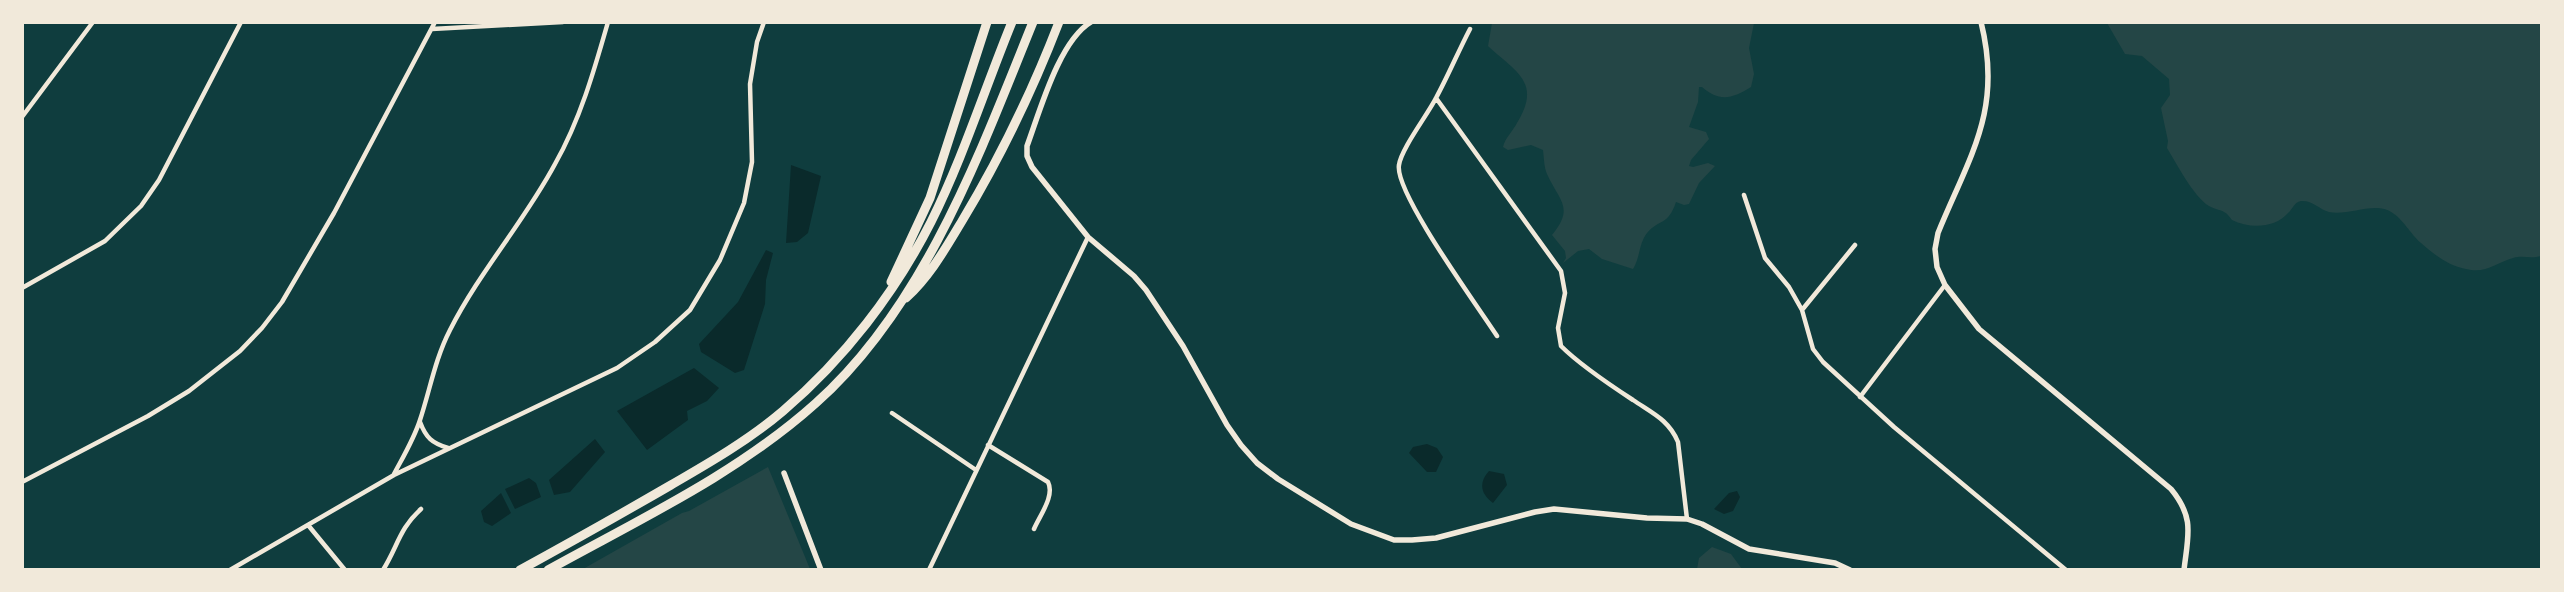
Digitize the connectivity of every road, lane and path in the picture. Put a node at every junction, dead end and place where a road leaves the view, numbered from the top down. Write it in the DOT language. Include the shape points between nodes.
graph roads {
  1 [pos="93,22"];
  2 [pos="242,22"];
  3 [pos="435,22"];
  4 [pos="563,22"];
  5 [pos="608,22"];
  6 [pos="764,22"];
  7 [pos="987,22"];
  8 [pos="1012,22"];
  9 [pos="1032,22"];
  10 [pos="1059,22"];
  11 [pos="1091,22"];
  12 [pos="1981,22"];
  13 [pos="432,29"];
  14 [pos="1470,30"];
  15 [pos="1436,98"];
  16 [pos="22,117"];
  17 [pos="1744,195"];
  18 [pos="1088,237"];
  19 [pos="1855,245"];
  20 [pos="1945,285"];
  21 [pos="22,288"];
  22 [pos="884,299"];
  23 [pos="900,303"];
  24 [pos="1802,310"];
  25 [pos="1497,336"];
  26 [pos="1860,398"];
  27 [pos="892,413"];
  28 [pos="420,422"];
  29 [pos="988,445"];
  30 [pos="448,448"];
  31 [pos="976,470"];
  32 [pos="784,473"];
  33 [pos="394,475"];
  34 [pos="22,482"];
  35 [pos="421,509"];
  36 [pos="1688,520"];
  37 [pos="308,525"];
  38 [pos="1034,529"];
  39 [pos="230,570"];
  40 [pos="345,570"];
  41 [pos="383,570"];
  42 [pos="520,570"];
  43 [pos="548,570"];
  44 [pos="821,570"];
  45 [pos="929,570"];
  46 [pos="1850,570"];
  47 [pos="2066,570"];
  48 [pos="2184,570"];
  1 -- 16 [label="street"];
  2 -- 21 [label="street" via="159,180 141,206 106,241"];
  3 -- 13 [label="street"];
  4 -- 13 [label="street"];
  5 -- 28 [label="street" via="571,134 531,204 469,296 450,331 436,361"];
  6 -- 30 [label="street" via="750,84 752,162 744,203 720,260 690,310 655,342 617,368"];
  7 -- 22 [label="highway" via="930,198"];
  8 -- 22 [label="highway" via="932,221"];
  9 -- 23 [label="highway" via="943,230"];
  10 -- 23 [label="highway" via="1040,73 982,188 930,272"];
  11 -- 18 [label="street" via="1072,38 1062,56 1026,146 1032,167"];
  12 -- 20 [label="street" via="1989,76 1988,100 1975,147 1938,233 1935,249 1937,267"];
  13 -- 34 [label="street" via="334,213 282,302 262,328 240,351 189,391"];
  14 -- 15 [label="street"];
  15 -- 25 [label="street" via="1400,160 1401,180 1418,215"];
  15 -- 36 [label="street" via="1561,271 1565,293 1558,328 1562,346 1633,400 1661,417 1675,434"];
  17 -- 24 [label="street" via="1765,258 1789,287"];
  18 -- 29 [label="street"];
  18 -- 36 [label="street" via="1146,290 1183,346 1227,424 1258,463 1314,503 1351,524 1394,540 1412,540 1436,538 1554,509"];
  19 -- 24 [label="street"];
  20 -- 26 [label="street"];
  20 -- 48 [label="street" via="1979,329 2171,489 2187,514"];
  22 -- 42 [label="highway" via="841,356 789,406 755,433"];
  23 -- 43 [label="highway" via="843,377 762,446 710,481"];
  24 -- 26 [label="street" via="1813,349 1822,362"];
  26 -- 47 [label="street"];
  27 -- 31 [label="street"];
  28 -- 30 [label="street" via="425,436 434,444"];
  28 -- 33 [label="street"];
  29 -- 31 [label="street"];
  29 -- 38 [label="street" via="1048,482 1050,496"];
  30 -- 33 [label="street"];
  31 -- 45 [label="street"];
  32 -- 44 [label="street"];
  33 -- 37 [label="street"];
  35 -- 41 [label="street" via="400,533"];
  36 -- 46 [label="street" via="1750,549 1835,562"];
  37 -- 39 [label="street"];
  37 -- 40 [label="street"];
}
